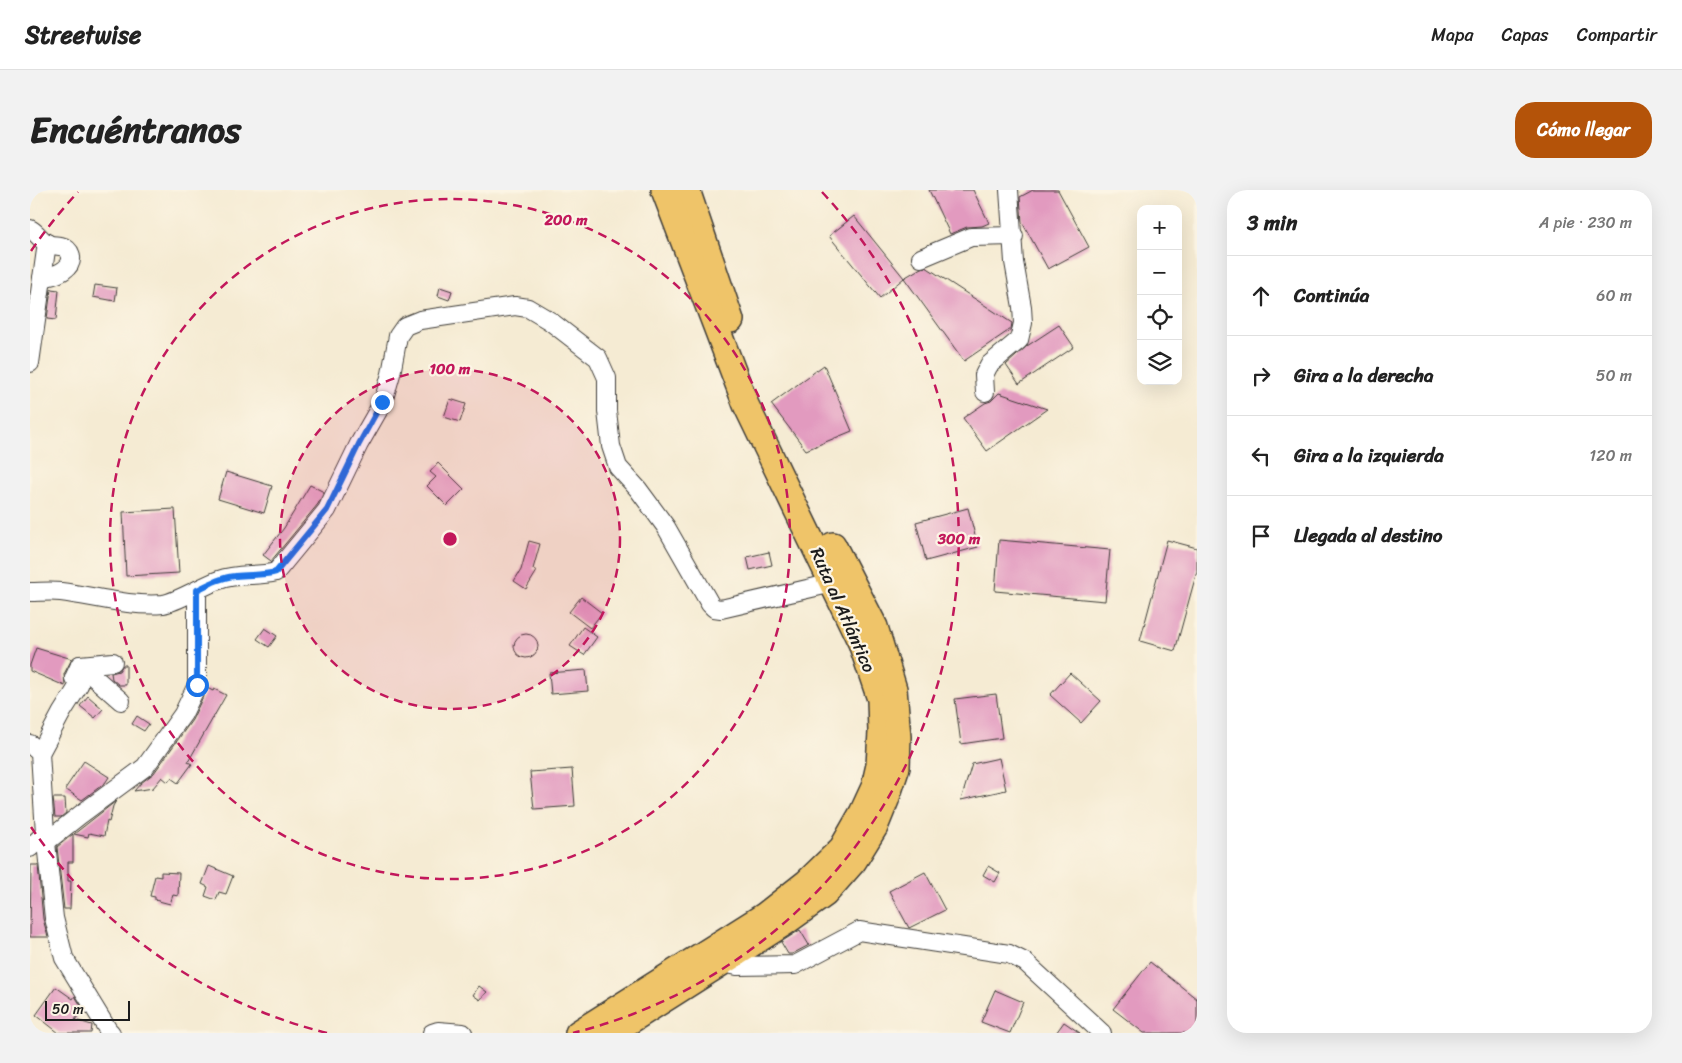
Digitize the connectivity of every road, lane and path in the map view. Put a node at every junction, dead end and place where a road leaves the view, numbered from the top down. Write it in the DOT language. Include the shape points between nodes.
graph roads {
  1 [pos="664,190"];
  2 [pos="687,190"];
  3 [pos="1009,190"];
  4 [pos="30,229"];
  5 [pos="1014,236"];
  6 [pos="47,244"];
  7 [pos="921,258"];
  8 [pos="42,278"];
  9 [pos="30,362"];
  10 [pos="985,392"];
  11 [pos="833,583"];
  12 [pos="197,590"];
  13 [pos="30,592"];
  14 [pos="113,662"];
  15 [pos="80,664"];
  16 [pos="122,701"];
  17 [pos="35,749"];
  18 [pos="40,841"];
  19 [pos="722,963"];
  20 [pos="111,1033"];
  21 [pos="432,1033"];
  22 [pos="463,1033"];
  23 [pos="578,1033"];
  24 [pos="611,1033"];
  25 [pos="1102,1033"];
  1 -- 11 [label="highway, Ruta al Atlántico" via="746,405"];
  2 -- 19 [label="highway, Ruta al Atlántico" via="768,416 875,627 894,689 898,737 896,767 886,800 875,827 854,861 825,894"];
  3 -- 5 [label="street"];
  4 -- 6 [label="street"];
  5 -- 7 [label="street" via="971,238"];
  5 -- 10 [label="street" via="1014,262 1023,323 1019,340 989,365 984,375"];
  6 -- 8 [label="street"];
  6 -- 8 [label="street" via="62,246 69,251 71,263 64,270"];
  8 -- 9 [label="street"];
  11 -- 12 [label="street" via="714,608 666,527 618,467 611,446 608,378 598,358 550,321 528,308 515,306 420,320 405,326 398,336 382,402 327,510 276,572 234,576"];
  11 -- 23 [label="highway, Ruta al Atlántico" via="861,642 880,699 879,765 874,787 862,813 842,848 807,882 765,915"];
  12 -- 13 [label="street" via="164,604 59,592"];
  12 -- 18 [label="street" via="197,685 183,714 145,767"];
  14 -- 15 [label="street"];
  15 -- 16 [label="street"];
  15 -- 17 [label="street" via="74,678 79,685"];
  17 -- 18 [label="street"];
  18 -- 20 [label="street" via="64,958"];
  19 -- 24 [label="highway, Ruta al Atlántico"];
  19 -- 25 [label="street" via="795,966 859,931 1009,954 1025,962"];
  21 -- 22 [label="street"];
}
